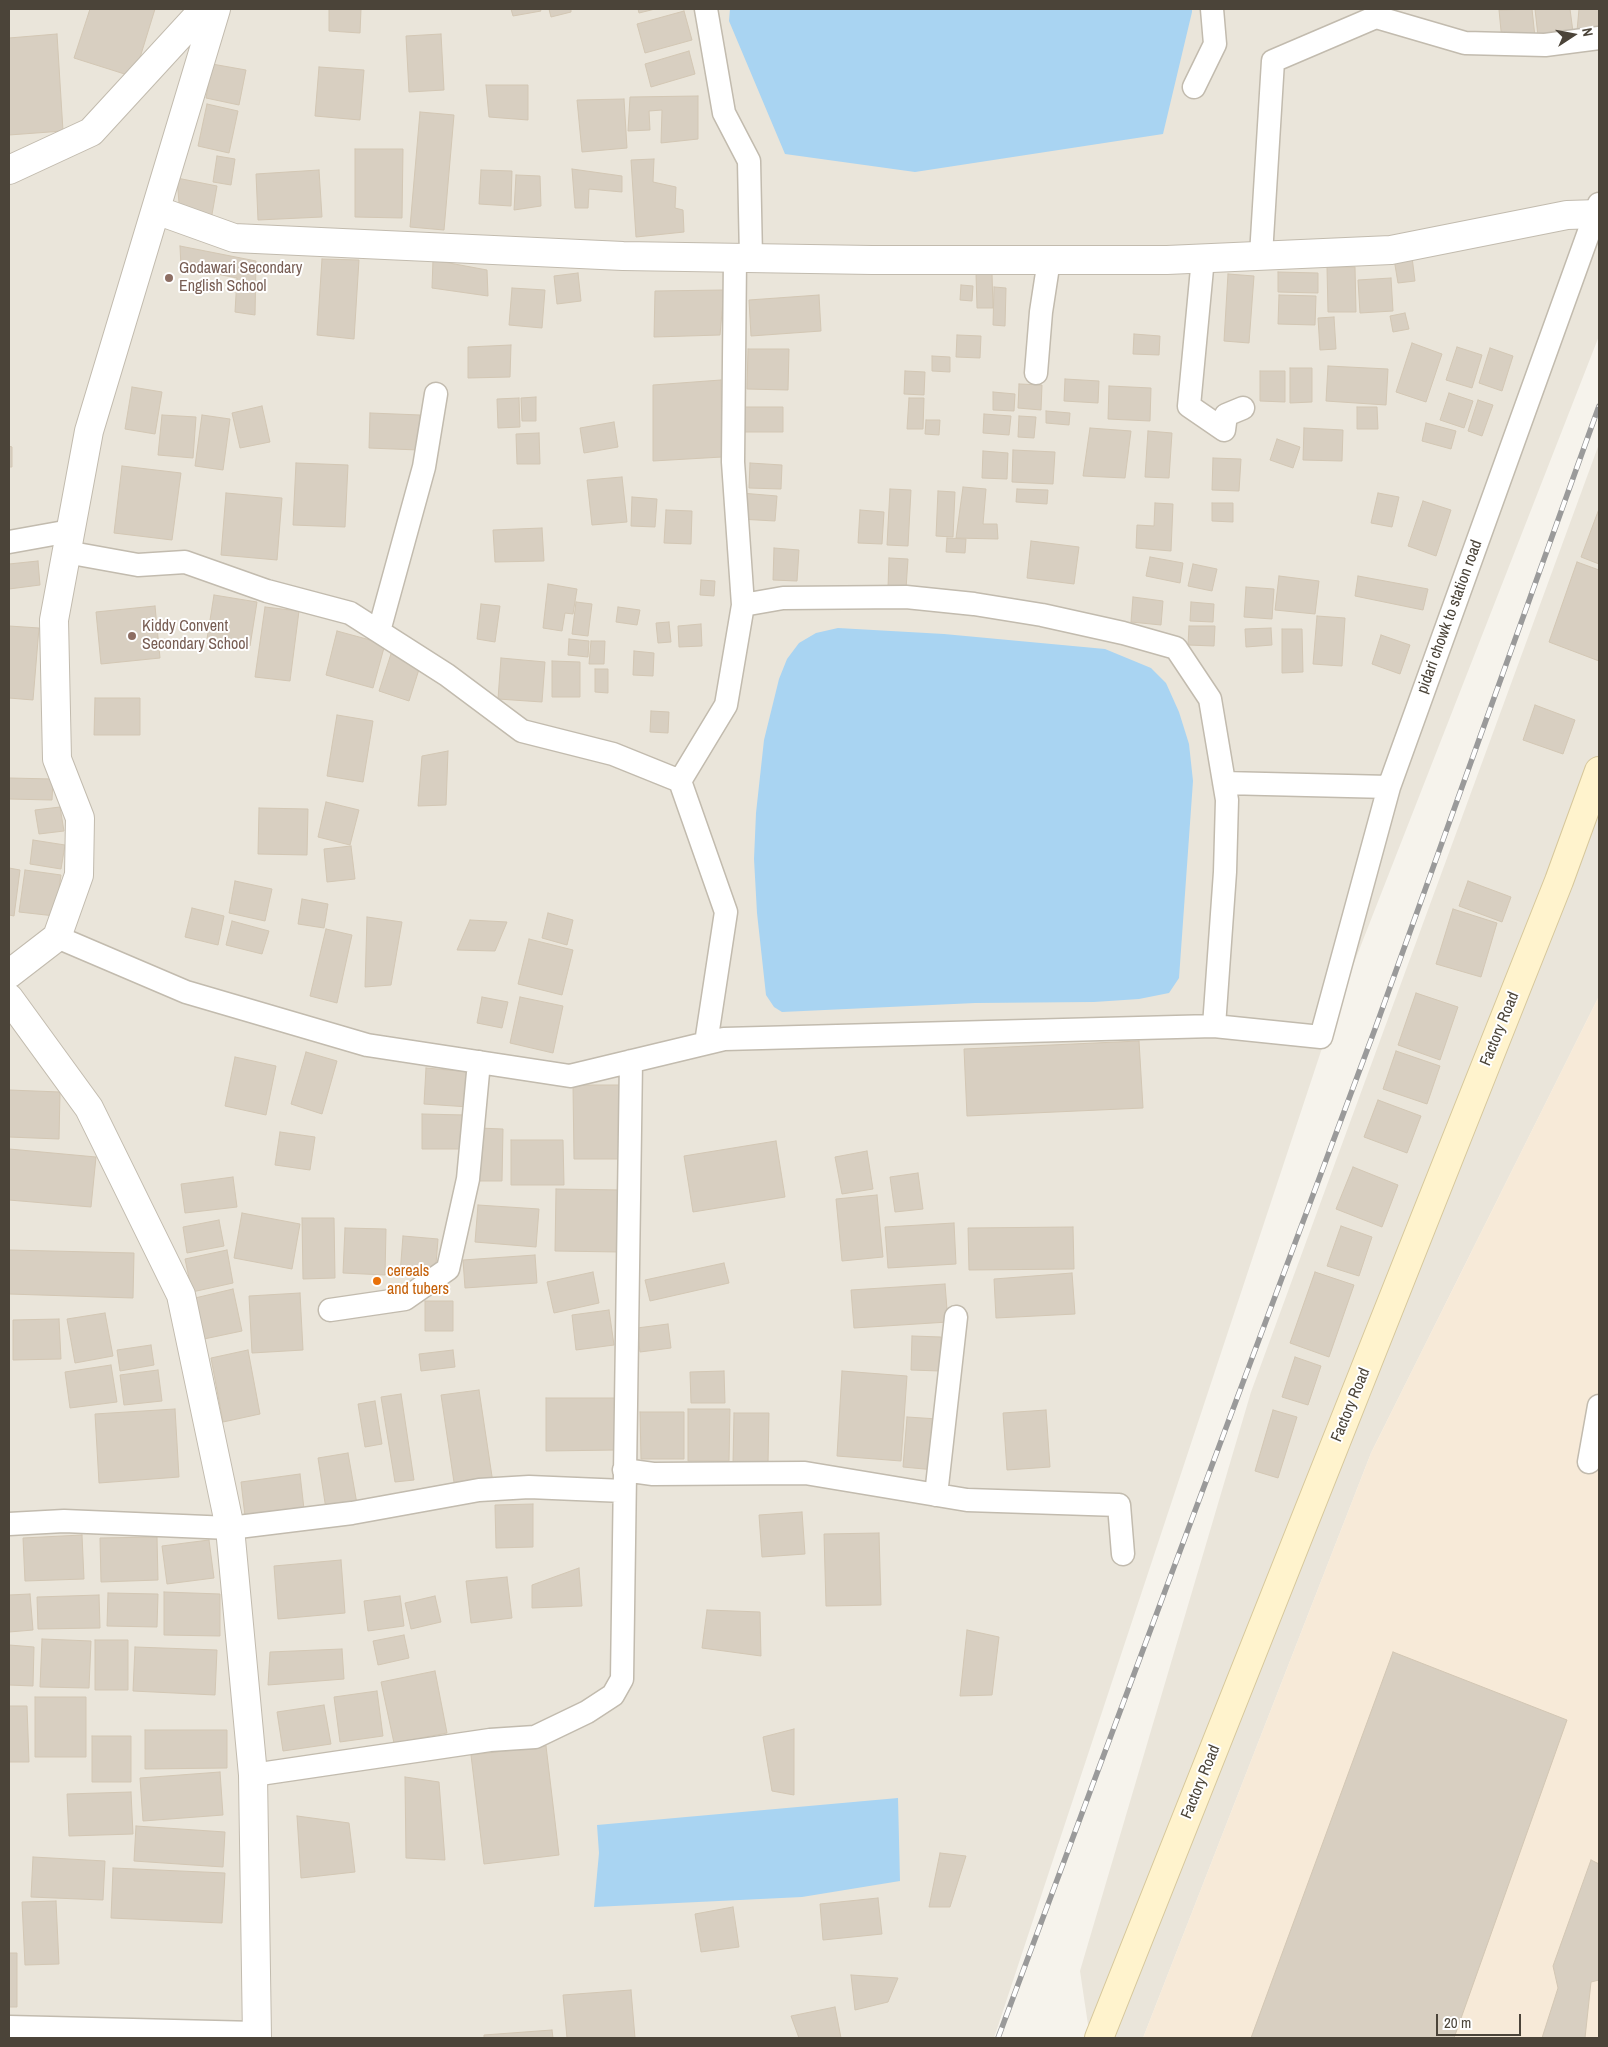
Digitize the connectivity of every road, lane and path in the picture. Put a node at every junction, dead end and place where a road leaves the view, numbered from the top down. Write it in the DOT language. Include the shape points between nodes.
graph roads {
  1 [pos="204,9"];
  2 [pos="216,9"];
  3 [pos="706,9"];
  4 [pos="1212,9"];
  5 [pos="1599,38"];
  6 [pos="1194,86"];
  7 [pos="9,170"];
  8 [pos="156,210"];
  9 [pos="1598,210"];
  10 [pos="1261,255"];
  11 [pos="743,258"];
  12 [pos="1203,258"];
  13 [pos="1049,260"];
  14 [pos="1036,373"];
  15 [pos="436,394"];
  16 [pos="1243,408"];
  17 [pos="68,541"];
  18 [pos="9,542"];
  19 [pos="743,605"];
  20 [pos="379,631"];
  21 [pos="1599,771"];
  22 [pos="680,781"];
  23 [pos="1224,783"];
  24 [pos="1389,787"];
  25 [pos="57,937"];
  26 [pos="9,974"];
  27 [pos="9,998"];
  28 [pos="1214,1026"];
  29 [pos="706,1043"];
  30 [pos="631,1061"];
  31 [pos="479,1062"];
  32 [pos="330,1310"];
  33 [pos="956,1317"];
  34 [pos="1599,1406"];
  35 [pos="1589,1462"];
  36 [pos="624,1481"];
  37 [pos="936,1496"];
  38 [pos="9,1524"];
  39 [pos="230,1528"];
  40 [pos="1123,1554"];
  41 [pos="253,1775"];
  42 [pos="9,2027"];
  43 [pos="257,2036"];
  44 [pos="1099,2038"];
  1 -- 7 [label="street" via="91,132"];
  2 -- 8 [label="street"];
  3 -- 11 [label="street" via="724,113 749,161"];
  4 -- 6 [label="street" via="1215,44"];
  5 -- 10 [label="street" via="1545,45 1465,43 1376,17 1273,61"];
  8 -- 11 [label="street" via="234,238 623,256"];
  8 -- 17 [label="street" via="89,431"];
  9 -- 10 [label="street" via="1391,250"];
  9 -- 24 [label="street, pidari chowk to station road"];
  10 -- 12 [label="street"];
  11 -- 13 [label="street"];
  11 -- 19 [label="street" via="733,462"];
  12 -- 13 [label="street"];
  12 -- 16 [label="street" via="1189,406 1224,430 1226,415"];
  13 -- 14 [label="street"];
  15 -- 20 [label="street" via="424,467"];
  17 -- 18 [label="street"];
  17 -- 20 [label="street" via="138,565 185,562 267,591 350,613"];
  17 -- 25 [label="street" via="54,620 57,759 80,818 79,875"];
  19 -- 22 [label="street" via="726,705"];
  19 -- 23 [label="street" via="783,598 906,597 1042,615 1176,648 1210,699"];
  20 -- 22 [label="street" via="522,731 613,754"];
  21 -- 44 [label="main road, Factory Road" via="1552,899"];
  22 -- 29 [label="street" via="726,912"];
  23 -- 24 [label="street"];
  23 -- 28 [label="street" via="1225,872"];
  24 -- 28 [label="street, pidari chowk to station road" via="1321,1037"];
  25 -- 26 [label="street"];
  25 -- 31 [label="street" via="186,992 368,1045"];
  27 -- 39 [label="street" via="89,1108 181,1295"];
  28 -- 29 [label="street" via="724,1039"];
  29 -- 30 [label="street"];
  30 -- 31 [label="street" via="570,1076"];
  30 -- 36 [label="street"];
  31 -- 32 [label="street" via="468,1179 448,1270 405,1299"];
  33 -- 37 [label="street"];
  34 -- 35 [label="street"];
  36 -- 37 [label="street" via="653,1474 805,1473"];
  36 -- 39 [label="street" via="479,1490 352,1513"];
  36 -- 41 [label="street" via="622,1679 614,1695 535,1737 490,1740"];
  37 -- 40 [label="street" via="1119,1505"];
  38 -- 39 [label="street" via="64,1521"];
  39 -- 41 [label="street"];
  41 -- 43 [label="street"];
  42 -- 43 [label="street"];
}
